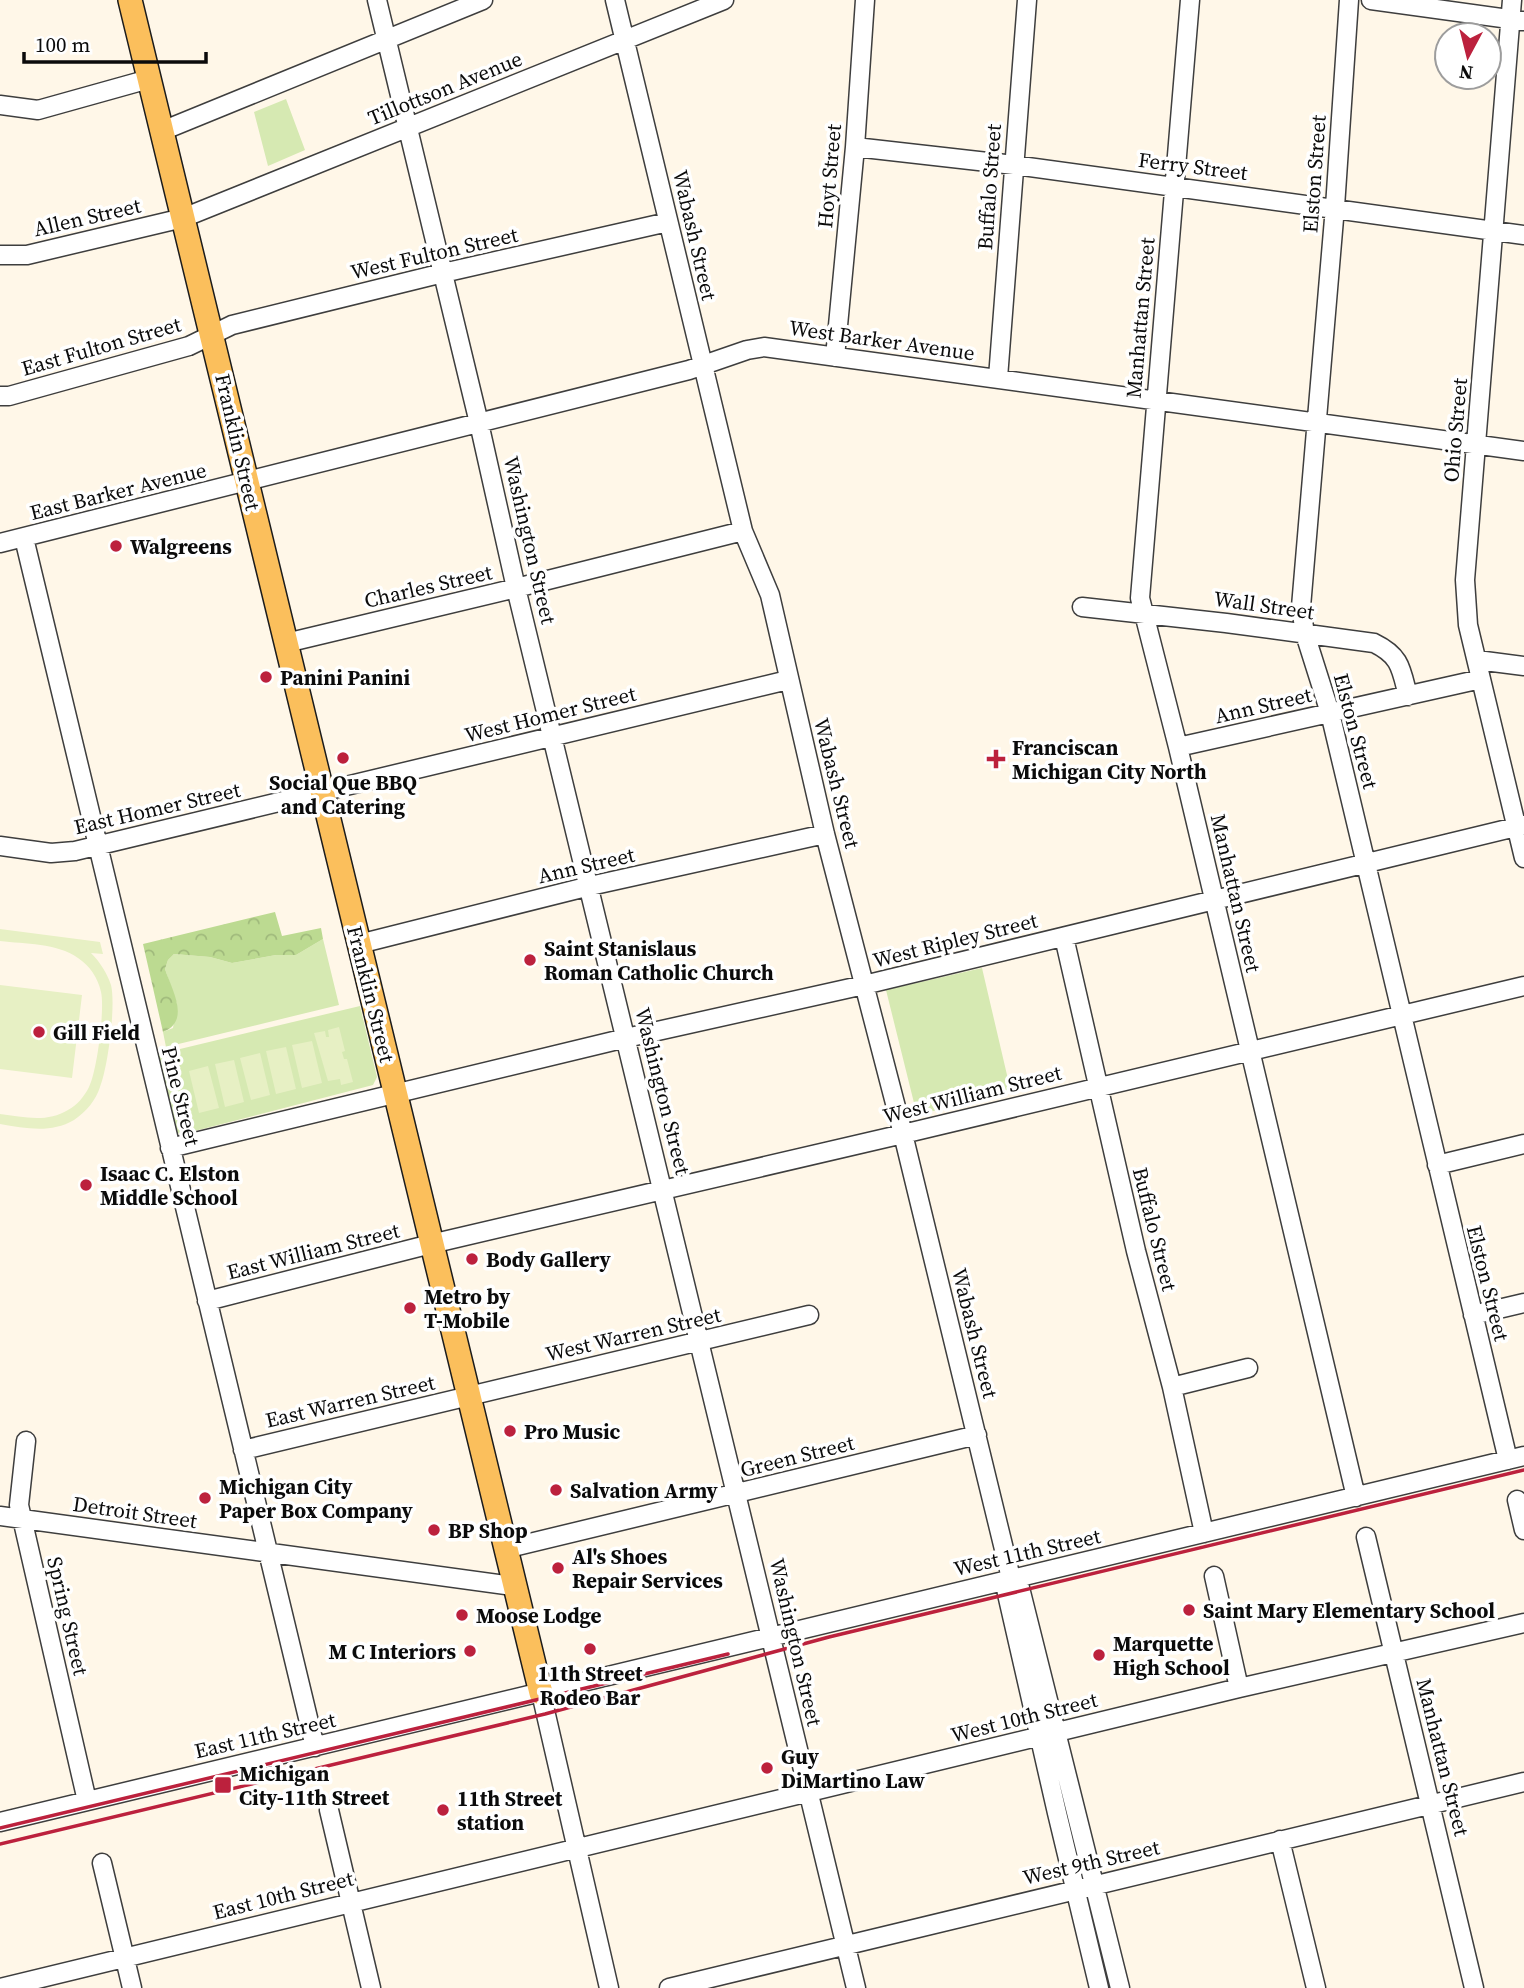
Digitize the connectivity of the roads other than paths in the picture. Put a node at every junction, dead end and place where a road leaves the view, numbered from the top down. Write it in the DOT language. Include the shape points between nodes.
graph roads {
  1 [pos="130,0"];
  2 [pos="377,0"];
  3 [pos="483,0"];
  4 [pos="615,0"];
  5 [pos="724,0"];
  6 [pos="865,0"];
  7 [pos="1027,0"];
  8 [pos="1190,0"];
  9 [pos="1349,0"];
  10 [pos="1371,0"];
  11 [pos="1512,0"];
  12 [pos="1517,20"];
  13 [pos="387,40"];
  14 [pos="625,40"];
  15 [pos="149,79"];
  16 [pos="0,105"];
  17 [pos="407,129"];
  18 [pos="162,131"];
  19 [pos="855,147"];
  20 [pos="1014,165"];
  21 [pos="1173,187"];
  22 [pos="1335,207"];
  23 [pos="183,218"];
  24 [pos="668,222"];
  25 [pos="1494,231"];
  26 [pos="1524,235"];
  27 [pos="0,255"];
  28 [pos="443,273"];
  29 [pos="212,333"];
  30 [pos="835,356"];
  31 [pos="702,366"];
  32 [pos="998,379"];
  33 [pos="0,396"];
  34 [pos="1156,399"];
  35 [pos="479,423"];
  36 [pos="1315,424"];
  37 [pos="1477,445"];
  38 [pos="1524,451"];
  39 [pos="247,482"];
  40 [pos="743,531"];
  41 [pos="24,538"];
  42 [pos="0,543"];
  43 [pos="516,588"];
  44 [pos="1082,607"];
  45 [pos="1145,614"];
  46 [pos="1305,634"];
  47 [pos="286,643"];
  48 [pos="1477,660"];
  49 [pos="1524,666"];
  50 [pos="788,680"];
  51 [pos="1481,680"];
  52 [pos="1408,696"];
  53 [pos="1330,713"];
  54 [pos="554,737"];
  55 [pos="1178,747"];
  56 [pos="322,793"];
  57 [pos="1520,825"];
  58 [pos="825,834"];
  59 [pos="0,846"];
  60 [pos="98,846"];
  61 [pos="1524,858"];
  62 [pos="1365,864"];
  63 [pos="590,886"];
  64 [pos="1214,899"];
  65 [pos="1064,937"];
  66 [pos="359,944"];
  67 [pos="864,985"];
  68 [pos="1524,986"];
  69 [pos="1402,1015"];
  70 [pos="626,1038"];
  71 [pos="1251,1050"];
  72 [pos="1098,1087"];
  73 [pos="394,1093"];
  74 [pos="903,1135"];
  75 [pos="1524,1144"];
  76 [pos="170,1148"];
  77 [pos="1437,1165"];
  78 [pos="664,1189"];
  79 [pos="431,1244"];
  80 [pos="207,1301"];
  81 [pos="1524,1303"];
  82 [pos="809,1315"];
  83 [pos="1472,1315"];
  84 [pos="699,1342"];
  85 [pos="1248,1368"];
  86 [pos="1172,1387"];
  87 [pos="468,1397"];
  88 [pos="977,1435"];
  89 [pos="26,1441"];
  90 [pos="243,1450"];
  91 [pos="1516,1458"];
  92 [pos="737,1493"];
  93 [pos="1356,1497"];
  94 [pos="1517,1500"];
  95 [pos="0,1516"];
  96 [pos="23,1520"];
  97 [pos="1524,1530"];
  98 [pos="1204,1533"];
  99 [pos="1366,1537"];
  100 [pos="505,1549"];
  101 [pos="269,1553"];
  102 [pos="1214,1576"];
  103 [pos="1011,1578"];
  104 [pos="513,1586"];
  105 [pos="1524,1623"];
  106 [pos="771,1638"];
  107 [pos="1394,1654"];
  108 [pos="1239,1688"];
  109 [pos="541,1693"];
  110 [pos="1049,1736"];
  111 [pos="315,1747"];
  112 [pos="1524,1782"];
  113 [pos="808,1793"];
  114 [pos="87,1801"];
  115 [pos="1431,1805"];
  116 [pos="329,1810"];
  117 [pos="0,1822"];
  118 [pos="1280,1840"];
  119 [pos="577,1849"];
  120 [pos="102,1863"];
  121 [pos="1095,1884"];
  122 [pos="1075,1889"];
  123 [pos="351,1902"];
  124 [pos="845,1945"];
  125 [pos="124,1957"];
  126 [pos="0,1988"];
  127 [pos="132,1988"];
  128 [pos="371,1988"];
  129 [pos="609,1988"];
  130 [pos="669,1988"];
  131 [pos="856,1988"];
  132 [pos="1099,1988"];
  133 [pos="1119,1988"];
  134 [pos="1316,1988"];
  135 [pos="1474,1988"];
  1 -- 15 [label="main road, Franklin Street"];
  2 -- 13 [label="street, Washington Street"];
  3 -- 13 [label="street"];
  4 -- 14 [label="street, Wabash Street"];
  5 -- 14 [label="street, Tillottson Avenue"];
  6 -- 19 [label="street, Hoyt Street"];
  7 -- 20 [label="street, Buffalo Street"];
  8 -- 21 [label="street, Manhattan Street"];
  9 -- 22 [label="street, Elston Street"];
  10 -- 12 [label="street"];
  11 -- 12 [label="street, Ohio Street"];
  12 -- 25 [label="street, Ohio Street"];
  13 -- 17 [label="street, Washington Street"];
  13 -- 18 [label="street"];
  14 -- 17 [label="street, Tillottson Avenue"];
  14 -- 24 [label="street, Wabash Street"];
  15 -- 16 [label="street" via="38,110"];
  15 -- 18 [label="main road, Franklin Street"];
  17 -- 23 [label="street, Tillottson Avenue"];
  17 -- 28 [label="street, Washington Street"];
  18 -- 23 [label="main road, Franklin Street"];
  19 -- 20 [label="street, Ferry Street"];
  19 -- 30 [label="street, Hoyt Street"];
  20 -- 21 [label="street, Ferry Street"];
  20 -- 32 [label="street, Buffalo Street"];
  21 -- 22 [label="street, Ferry Street"];
  21 -- 34 [label="street, Manhattan Street"];
  22 -- 25 [label="street, Ferry Street"];
  22 -- 36 [label="street, Elston Street"];
  23 -- 27 [label="street, Allen Street" via="26,255"];
  23 -- 29 [label="main road, Franklin Street"];
  24 -- 28 [label="street, West Fulton Street"];
  24 -- 31 [label="street, Wabash Street"];
  25 -- 26 [label="street, Ferry Street"];
  25 -- 37 [label="street, Ohio Street"];
  28 -- 29 [label="street, West Fulton Street"];
  28 -- 35 [label="street, Washington Street"];
  29 -- 33 [label="street, East Fulton Street" via="189,346"];
  29 -- 39 [label="main road, Franklin Street"];
  30 -- 31 [label="street, West Barker Avenue" via="764,347"];
  30 -- 32 [label="street, West Barker Avenue"];
  31 -- 35 [label="street, West Barker Avenue"];
  31 -- 40 [label="street, Wabash Street"];
  32 -- 34 [label="street, West Barker Avenue"];
  34 -- 36 [label="street, West Barker Avenue"];
  34 -- 45 [label="street, Manhattan Street" via="1140,598"];
  35 -- 39 [label="street, West Barker Avenue"];
  35 -- 43 [label="street, Washington Street"];
  36 -- 37 [label="street, West Barker Avenue"];
  36 -- 46 [label="street, Elston Street" via="1301,607"];
  37 -- 38 [label="street, West Barker Avenue"];
  37 -- 48 [label="street, Ohio Street" via="1465,580 1468,625"];
  39 -- 41 [label="street, East Barker Avenue"];
  39 -- 47 [label="main road, Franklin Street"];
  40 -- 43 [label="street, Charles Street"];
  40 -- 50 [label="street, Wabash Street" via="771,596"];
  41 -- 42 [label="street, East Barker Avenue"];
  41 -- 60 [label="street, Pine Street"];
  43 -- 47 [label="street, Charles Street"];
  43 -- 54 [label="street, Washington Street"];
  44 -- 45 [label="street, Wall Street"];
  45 -- 46 [label="street, Wall Street"];
  45 -- 55 [label="street, Manhattan Street"];
  46 -- 52 [label="street, Wall Street" via="1374,643 1387,649 1398,660"];
  46 -- 53 [label="street, Elston Street"];
  47 -- 56 [label="main road, Franklin Street"];
  48 -- 49 [label="street"];
  48 -- 51 [label="street, Ohio Street"];
  50 -- 54 [label="street, West Homer Street"];
  50 -- 58 [label="street, Wabash Street"];
  51 -- 52 [label="street, Ann Street"];
  51 -- 57 [label="street, Ohio Street"];
  52 -- 53 [label="street, Ann Street"];
  53 -- 55 [label="street, Ann Street"];
  53 -- 62 [label="street, Elston Street"];
  54 -- 56 [label="street, West Homer Street"];
  54 -- 63 [label="street, Washington Street"];
  55 -- 64 [label="street, Manhattan Street"];
  56 -- 60 [label="street, East Homer Street"];
  56 -- 66 [label="main road, Franklin Street"];
  57 -- 61 [label="street, Ohio Street"];
  57 -- 62 [label="street, West Ripley Street"];
  58 -- 63 [label="street, Ann Street"];
  58 -- 67 [label="street, Wabash Street"];
  59 -- 60 [label="street, East Homer Street" via="51,853"];
  60 -- 76 [label="street, Pine Street"];
  62 -- 64 [label="street, West Ripley Street"];
  62 -- 69 [label="street, Elston Street"];
  63 -- 66 [label="street, Ann Street"];
  63 -- 70 [label="street, Washington Street"];
  64 -- 65 [label="street, West Ripley Street"];
  64 -- 71 [label="street, Manhattan Street"];
  65 -- 67 [label="street, West Ripley Street"];
  65 -- 72 [label="street, Buffalo Street"];
  66 -- 73 [label="main road, Franklin Street"];
  67 -- 70 [label="street, West Ripley Street"];
  67 -- 74 [label="street, Wabash Street"];
  68 -- 69 [label="street, West William Street"];
  69 -- 71 [label="street, West William Street"];
  69 -- 77 [label="street, Elston Street"];
  70 -- 73 [label="street, West Ripley Street"];
  70 -- 78 [label="street, Washington Street"];
  71 -- 72 [label="street, West William Street"];
  71 -- 93 [label="street, Manhattan Street"];
  72 -- 74 [label="street, West William Street"];
  72 -- 86 [label="street, Buffalo Street"];
  73 -- 76 [label="street, West Ripley Street"];
  73 -- 79 [label="main road, Franklin Street"];
  74 -- 78 [label="street, West William Street"];
  74 -- 88 [label="street, Wabash Street"];
  75 -- 77 [label="street"];
  76 -- 80 [label="street, Pine Street"];
  77 -- 83 [label="street, Elston Street"];
  78 -- 79 [label="street, West William Street"];
  78 -- 84 [label="street, Washington Street"];
  79 -- 80 [label="street, East William Street"];
  79 -- 87 [label="main road, Franklin Street"];
  80 -- 90 [label="street, Pine Street"];
  81 -- 83 [label="street"];
  82 -- 84 [label="street, West Warren Street"];
  83 -- 91 [label="street, Elston Street"];
  84 -- 87 [label="street, West Warren Street"];
  84 -- 92 [label="street, Washington Street"];
  85 -- 86 [label="street"];
  86 -- 98 [label="street, Buffalo Street"];
  87 -- 90 [label="street, East Warren Street"];
  87 -- 100 [label="main road, Franklin Street"];
  88 -- 92 [label="street, Green Street"];
  88 -- 103 [label="street, Wabash Street"];
  89 -- 96 [label="street, Spring Street" via="19,1505"];
  90 -- 101 [label="street, Pine Street"];
  91 -- 93 [label="street, West 11th Street"];
  92 -- 100 [label="street, Green Street"];
  92 -- 106 [label="street, Washington Street"];
  93 -- 98 [label="street, West 11th Street"];
  94 -- 97 [label="street"];
  95 -- 96 [label="street, Detroit Street"];
  96 -- 101 [label="street, Detroit Street"];
  96 -- 114 [label="street, Spring Street"];
  98 -- 103 [label="street, West 11th Street"];
  99 -- 107 [label="street, Manhattan Street"];
  100 -- 104 [label="main road, Franklin Street"];
  101 -- 104 [label="street, Detroit Street"];
  101 -- 111 [label="street, Pine Street"];
  102 -- 108 [label="street"];
  103 -- 106 [label="street, West 11th Street"];
  103 -- 110 [label="street, Wabash Street" via="1019,1584"];
  104 -- 109 [label="main road, Franklin Street"];
  105 -- 107 [label="street, West 10th Street"];
  106 -- 109 [label="street, West 11th Street"];
  106 -- 113 [label="street, Washington Street"];
  107 -- 108 [label="street, West 10th Street"];
  107 -- 115 [label="street, Manhattan Street"];
  108 -- 110 [label="street, West 10th Street"];
  109 -- 111 [label="street, East 11th Street"];
  109 -- 119 [label="street, Franklin Street"];
  110 -- 113 [label="street, West 10th Street"];
  110 -- 121 [label="street, Wabash Street"];
  110 -- 122 [label="street, Wabash Street"];
  111 -- 114 [label="street, East 11th Street"];
  112 -- 115 [label="street, West 9th Street"];
  113 -- 119 [label="street, West 10th Street"];
  113 -- 124 [label="street, Washington Street"];
  114 -- 117 [label="street, East 11th Street"];
  115 -- 118 [label="street, West 9th Street"];
  115 -- 135 [label="street, Manhattan Street"];
  116 -- 123 [label="street"];
  118 -- 121 [label="street, West 9th Street"];
  118 -- 134 [label="street"];
  119 -- 123 [label="street, East 10th Street"];
  119 -- 129 [label="street, Franklin Street"];
  120 -- 125 [label="street"];
  121 -- 122 [label="street, West 9th Street"];
  121 -- 133 [label="street, Wabash Street"];
  122 -- 124 [label="street, West 9th Street"];
  122 -- 132 [label="street, Wabash Street"];
  123 -- 125 [label="street, East 10th Street"];
  123 -- 128 [label="street"];
  124 -- 130 [label="street, West 9th Street"];
  124 -- 131 [label="street, Washington Street"];
  125 -- 126 [label="street, East 10th Street"];
  125 -- 127 [label="street"];
}
